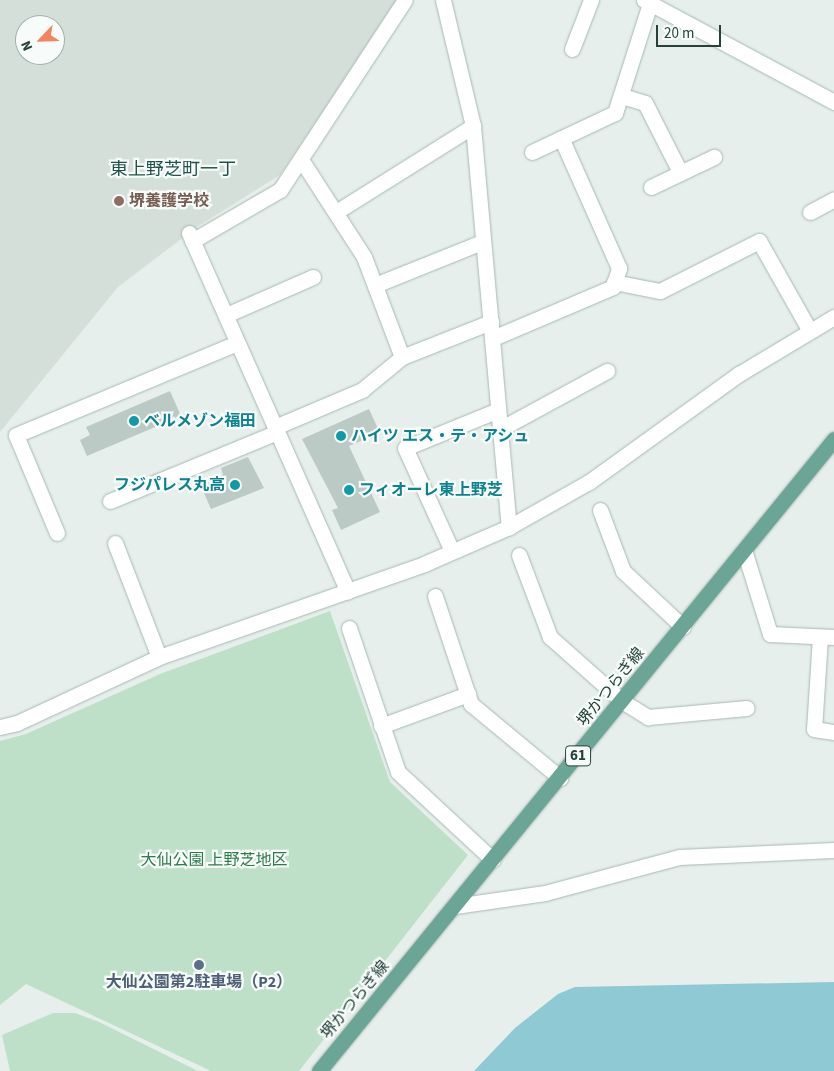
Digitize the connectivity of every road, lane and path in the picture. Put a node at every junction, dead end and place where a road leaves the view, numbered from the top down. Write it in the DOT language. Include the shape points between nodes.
graph roads {
  1 [pos="405,0"];
  2 [pos="443,0"];
  3 [pos="591,0"];
  4 [pos="647,2"];
  5 [pos="572,49"];
  6 [pos="622,96"];
  7 [pos="834,102"];
  8 [pos="473,126"];
  9 [pos="561,138"];
  10 [pos="532,152"];
  11 [pos="714,157"];
  12 [pos="302,161"];
  13 [pos="680,172"];
  14 [pos="651,187"];
  15 [pos="834,199"];
  16 [pos="336,212"];
  17 [pos="810,212"];
  18 [pos="482,242"];
  19 [pos="313,277"];
  20 [pos="614,282"];
  21 [pos="374,285"];
  22 [pos="226,314"];
  23 [pos="834,317"];
  24 [pos="491,322"];
  25 [pos="810,331"];
  26 [pos="493,338"];
  27 [pos="237,343"];
  28 [pos="402,357"];
  29 [pos="607,371"];
  30 [pos="498,410"];
  31 [pos="500,429"];
  32 [pos="276,430"];
  33 [pos="833,446"];
  34 [pos="110,501"];
  35 [pos="600,510"];
  36 [pos="509,527"];
  37 [pos="57,533"];
  38 [pos="115,543"];
  39 [pos="744,550"];
  40 [pos="452,551"];
  41 [pos="519,555"];
  42 [pos="348,591"];
  43 [pos="435,596"];
  44 [pos="683,627"];
  45 [pos="348,628"];
  46 [pos="827,637"];
  47 [pos="159,657"];
  48 [pos="468,694"];
  49 [pos="622,701"];
  50 [pos="747,708"];
  51 [pos="0,726"];
  52 [pos="382,726"];
  53 [pos="834,732"];
  54 [pos="560,778"];
  55 [pos="834,850"];
  56 [pos="493,860"];
  57 [pos="455,906"];
  58 [pos="319,1071"];
  1 -- 12 [label="street"];
  2 -- 8 [label="street"];
  3 -- 5 [label="street"];
  4 -- 6 [label="street"];
  4 -- 7 [label="street"];
  6 -- 9 [label="street" via="615,113"];
  6 -- 13 [label="street" via="645,103"];
  8 -- 16 [label="street"];
  8 -- 18 [label="street"];
  9 -- 10 [label="street"];
  9 -- 20 [label="street" via="618,268"];
  11 -- 13 [label="street"];
  12 -- 16 [label="street"];
  12 -- 22 [label="street" via="280,190 190,237"];
  13 -- 14 [label="street"];
  15 -- 17 [label="street"];
  16 -- 21 [label="street" via="364,257"];
  18 -- 21 [label="street"];
  18 -- 24 [label="street"];
  19 -- 22 [label="street"];
  20 -- 25 [label="street" via="660,291 759,241"];
  20 -- 26 [label="street" via="613,287"];
  21 -- 28 [label="street"];
  22 -- 27 [label="street"];
  23 -- 25 [label="street"];
  24 -- 26 [label="street"];
  24 -- 28 [label="street"];
  25 -- 36 [label="street" via="739,374 589,482"];
  26 -- 30 [label="street"];
  27 -- 32 [label="street"];
  27 -- 37 [label="street" via="16,435"];
  28 -- 32 [label="street" via="362,390"];
  29 -- 31 [label="street"];
  30 -- 31 [label="street"];
  30 -- 40 [label="street" via="405,448"];
  31 -- 36 [label="street"];
  32 -- 34 [label="street"];
  32 -- 42 [label="street"];
  33 -- 39 [label="main road, 堺かつらぎ線 / 61"];
  35 -- 44 [label="street" via="623,571"];
  36 -- 40 [label="street"];
  38 -- 47 [label="street"];
  39 -- 44 [label="main road, 堺かつらぎ線 / 61"];
  39 -- 46 [label="street" via="770,634"];
  40 -- 42 [label="street"];
  41 -- 49 [label="street" via="550,637"];
  42 -- 47 [label="street"];
  43 -- 48 [label="street"];
  44 -- 49 [label="main road, 堺かつらぎ線 / 61"];
  45 -- 52 [label="street"];
  46 -- 53 [label="street" via="814,729"];
  47 -- 51 [label="street" via="17,723"];
  48 -- 52 [label="street"];
  48 -- 54 [label="street" via="471,704"];
  49 -- 50 [label="street" via="648,717"];
  49 -- 54 [label="main road, 堺かつらぎ線 / 61"];
  52 -- 56 [label="street" via="398,772"];
  54 -- 56 [label="main road, 堺かつらぎ線 / 61"];
  55 -- 57 [label="street" via="679,857 545,893"];
  56 -- 57 [label="main road, 堺かつらぎ線 / 61"];
  57 -- 58 [label="main road, 堺かつらぎ線 / 61"];
}
